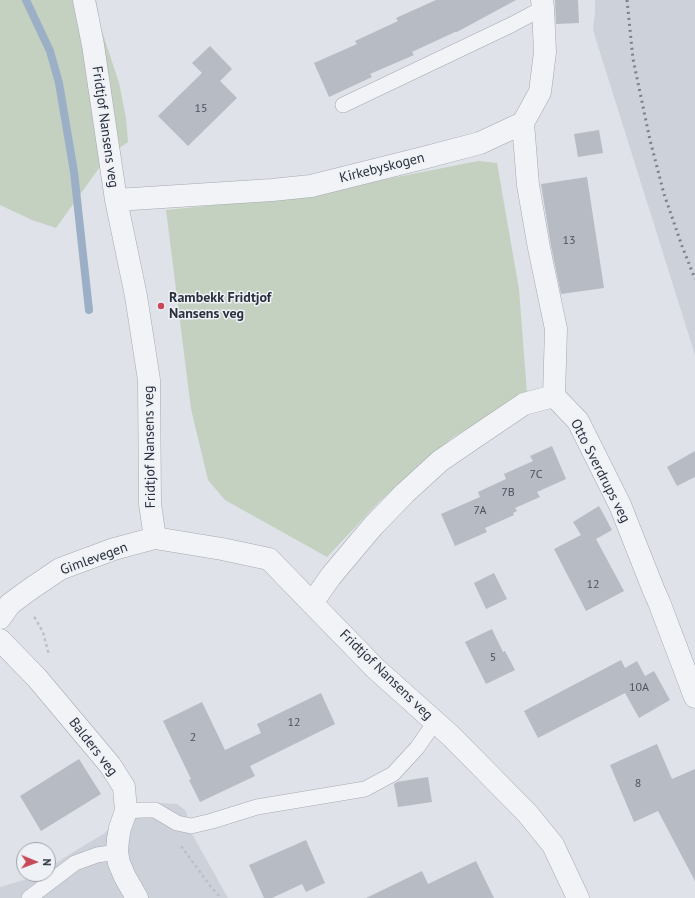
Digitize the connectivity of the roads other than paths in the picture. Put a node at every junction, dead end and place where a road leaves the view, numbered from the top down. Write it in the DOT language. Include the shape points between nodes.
graph roads {
  1 [pos="84,0"];
  2 [pos="543,4"];
  3 [pos="343,105"];
  4 [pos="523,124"];
  5 [pos="116,200"];
  6 [pos="554,396"];
  7 [pos="155,538"];
  8 [pos="312,603"];
  9 [pos="5,611"];
  10 [pos="0,640"];
  11 [pos="695,697"];
  12 [pos="435,722"];
  13 [pos="126,811"];
  14 [pos="117,852"];
  15 [pos="29,898"];
  16 [pos="136,898"];
  17 [pos="578,898"];
  1 -- 5 [label="street, Fridtjof Nansens veg"];
  2 -- 3 [label="lane" via="511,25"];
  2 -- 4 [label="street" via="545,52 540,92"];
  4 -- 5 [label="street, Kirkebyskogen" via="480,143 310,186"];
  4 -- 6 [label="street" via="528,185 556,329"];
  5 -- 7 [label="street, Fridtjof Nansens veg" via="136,296 149,380 150,504"];
  6 -- 8 [label="street" via="524,404 440,461 373,526"];
  6 -- 11 [label="street, Otto Sverdrups veg" via="578,421 620,505"];
  7 -- 8 [label="street, Fridtjof Nansens veg" via="269,559"];
  7 -- 9 [label="street, Gimlevegen" via="114,549 60,569 29,590"];
  8 -- 12 [label="street, Fridtjof Nansens veg" via="376,670"];
  10 -- 13 [label="street, Balders veg" via="37,678 110,765 124,787"];
  12 -- 13 [label="lane" via="417,748 393,774 365,789 257,807 191,826 177,823 155,810"];
  12 -- 17 [label="street, Fridtjof Nansens veg" via="527,813 553,845"];
  13 -- 14 [label="street, Balders veg" via="120,828"];
  14 -- 15 [label="lane" via="75,863"];
  14 -- 16 [label="street, Balders veg" via="119,863"];
}
